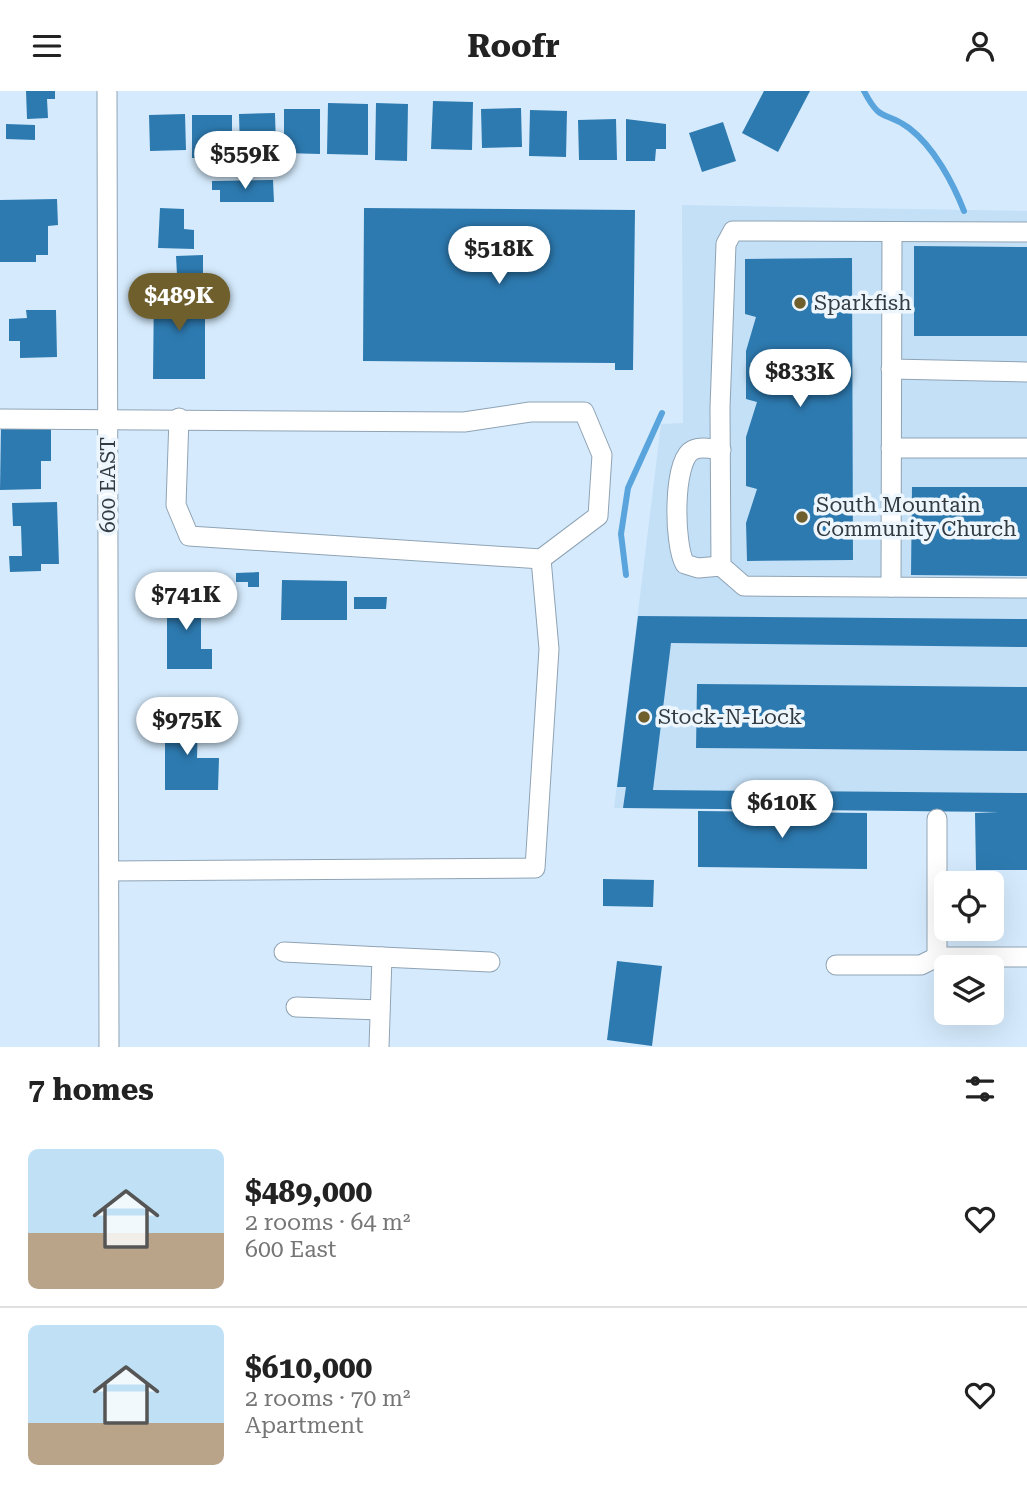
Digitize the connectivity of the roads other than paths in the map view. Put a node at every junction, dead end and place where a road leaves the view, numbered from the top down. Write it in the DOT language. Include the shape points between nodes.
graph roads {
  1 [pos="107,91"];
  2 [pos="1027,232"];
  3 [pos="892,233"];
  4 [pos="891,369"];
  5 [pos="1027,372"];
  6 [pos="179,418"];
  7 [pos="0,419"];
  8 [pos="108,419"];
  9 [pos="891,448"];
  10 [pos="1027,448"];
  11 [pos="721,450"];
  12 [pos="541,559"];
  13 [pos="721,566"];
  14 [pos="891,587"];
  15 [pos="1027,588"];
  16 [pos="937,819"];
  17 [pos="109,871"];
  18 [pos="284,952"];
  19 [pos="937,955"];
  20 [pos="382,957"];
  21 [pos="1004,957"];
  22 [pos="1027,957"];
  23 [pos="934,958"];
  24 [pos="490,962"];
  25 [pos="836,965"];
  26 [pos="296,1007"];
  27 [pos="380,1010"];
  28 [pos="109,1047"];
  29 [pos="379,1047"];
  1 -- 8 [label="street, 600 EAST"];
  2 -- 3 [label="street"];
  3 -- 4 [label="street"];
  3 -- 11 [label="street" via="733,231 726,244"];
  4 -- 5 [label="street"];
  4 -- 9 [label="street"];
  6 -- 8 [label="street"];
  6 -- 12 [label="street" via="176,505 189,536"];
  6 -- 12 [label="street" via="464,422 530,412 584,412 602,455 598,516"];
  7 -- 8 [label="street"];
  8 -- 17 [label="street, 600 EAST"];
  9 -- 10 [label="street"];
  9 -- 14 [label="street"];
  11 -- 13 [label="street"];
  11 -- 13 [label="street" via="700,449 688,454 681,468 676,529 679,555 685,564"];
  12 -- 17 [label="street" via="549,649 535,868"];
  13 -- 14 [label="street" via="744,586"];
  14 -- 15 [label="street"];
  16 -- 19 [label="street"];
  17 -- 28 [label="street, 600 EAST"];
  18 -- 20 [label="street"];
  20 -- 24 [label="street"];
  20 -- 27 [label="street"];
  21 -- 22 [label="street"];
  23 -- 25 [label="street" via="921,965"];
  26 -- 27 [label="street"];
  27 -- 29 [label="street"];
}
